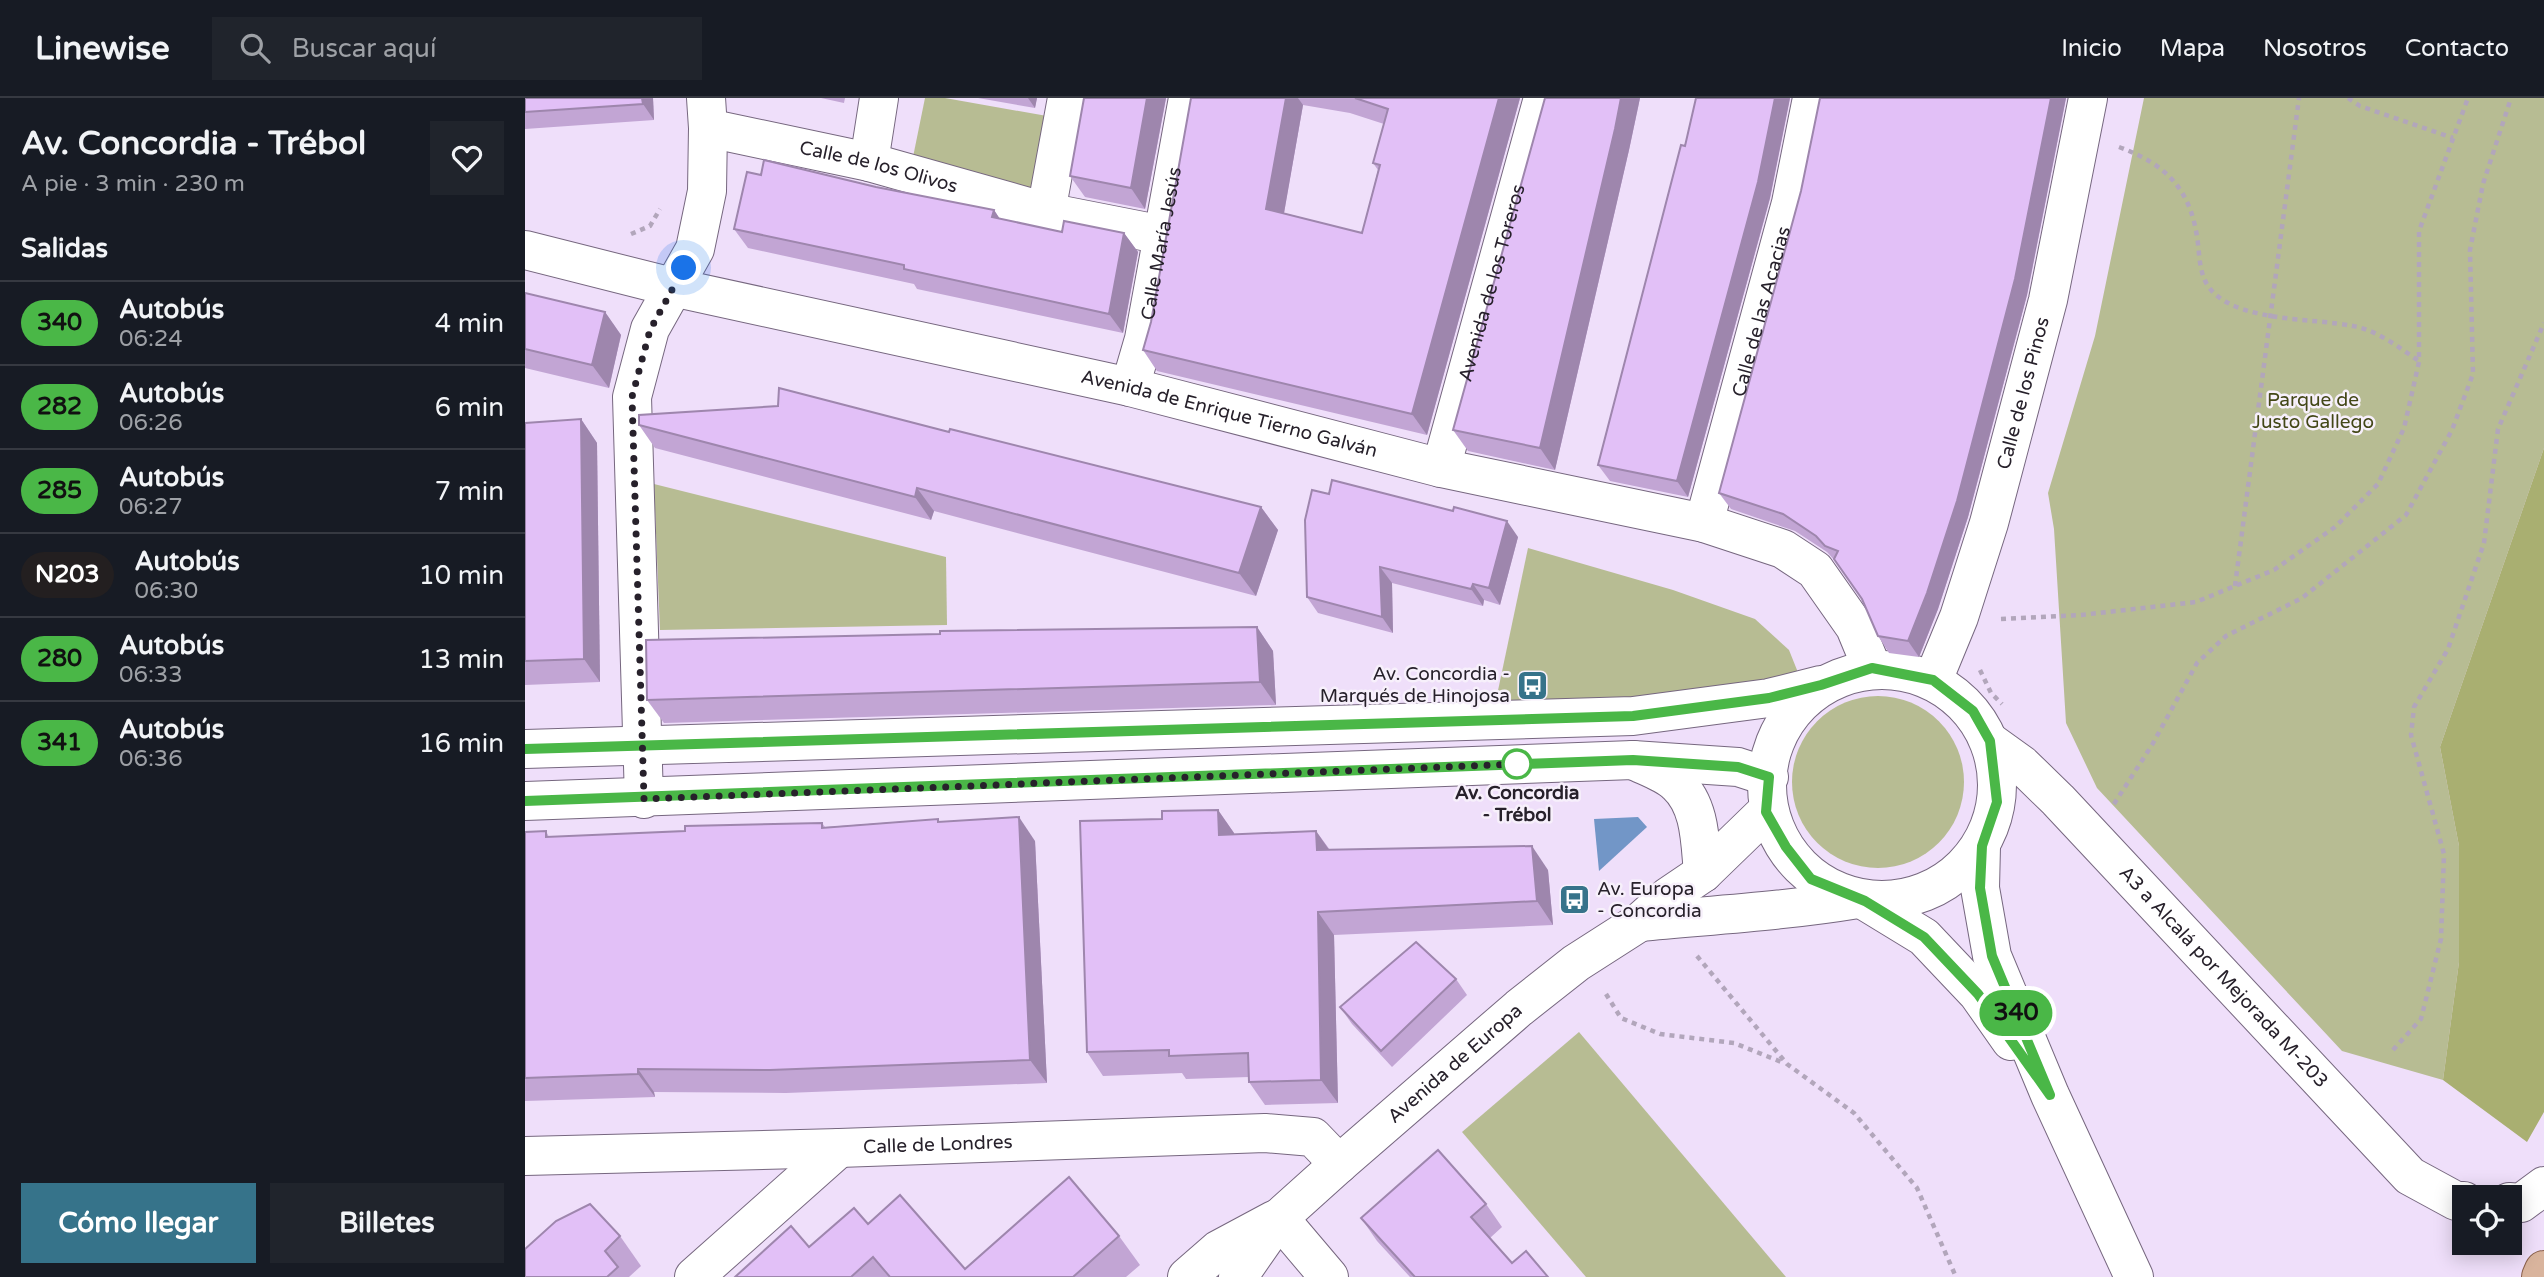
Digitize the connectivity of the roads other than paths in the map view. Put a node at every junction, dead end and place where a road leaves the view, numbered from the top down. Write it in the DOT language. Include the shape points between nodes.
graph roads {
  1 [pos="880,98"];
  2 [pos="1067,98"];
  3 [pos="1188,98"];
  4 [pos="1543,98"];
  5 [pos="1812,98"];
  6 [pos="2088,98"];
  7 [pos="707,113"];
  8 [pos="869,162"];
  9 [pos="1046,212"];
  10 [pos="1163,236"];
  11 [pos="525,250"];
  12 [pos="672,286"];
  13 [pos="1130,387"];
  14 [pos="1441,468"];
  15 [pos="1704,523"];
  16 [pos="1872,668"];
  17 [pos="1933,680"];
  18 [pos="1821,685"];
  19 [pos="2001,727"];
  20 [pos="644,746"];
  21 [pos="525,749"];
  22 [pos="1633,760"];
  23 [pos="1768,795"];
  24 [pos="644,799"];
  25 [pos="525,802"];
  26 [pos="1982,846"];
  27 [pos="1703,873"];
  28 [pos="1861,900"];
  29 [pos="1640,922"];
  30 [pos="2050,1095"];
  31 [pos="839,1149"];
  32 [pos="525,1156"];
  33 [pos="1339,1164"];
  34 [pos="2544,1186"];
  35 [pos="2452,1199"];
  36 [pos="2522,1202"];
  37 [pos="1279,1218"];
  38 [pos="2544,1270"];
  39 [pos="694,1277"];
  40 [pos="1187,1277"];
  41 [pos="1238,1277"];
  42 [pos="1329,1277"];
  43 [pos="2134,1277"];
  44 [pos="2541,1277"];
  1 -- 8 [label="street"];
  2 -- 9 [label="street"];
  3 -- 10 [label="street, Calle María Jesús"];
  4 -- 14 [label="street, Avenida de los Toreros"];
  5 -- 15 [label="street, Calle de las Acacias" via="1791,203"];
  6 -- 17 [label="street, Calle de los Pinos" via="2049,300 1989,523"];
  7 -- 8 [label="street, Calle de los Olivos"];
  7 -- 12 [label="street" via="707,191 695,249"];
  8 -- 9 [label="street, Calle de los Olivos"];
  9 -- 10 [label="street, Calle de los Olivos"];
  10 -- 13 [label="street, Calle María Jesús"];
  11 -- 12 [label="street, Avenida de Enrique Tierno Galván"];
  12 -- 13 [label="street, Avenida de Enrique Tierno Galván"];
  12 -- 20 [label="street" via="650,330 632,397"];
  13 -- 14 [label="street, Avenida de Enrique Tierno Galván"];
  14 -- 15 [label="street, Avenida de Enrique Tierno Galván"];
  15 -- 16 [label="street, Avenida de Enrique Tierno Galván" via="1783,549 1815,570 1855,627"];
  16 -- 17 [label="street"];
  16 -- 18 [label="street"];
  17 -- 19 [label="street"];
  18 -- 20 [label="street" via="1769,698 1633,716"];
  18 -- 23 [label="street" via="1789,714 1772,744"];
  19 -- 26 [label="street" via="1997,802"];
  19 -- 35 [label="street, A3 a Alcalá por Mejorada M-203" via="2022,765 2410,1176"];
  20 -- 21 [label="street"];
  20 -- 24 [label="street"];
  22 -- 23 [label="street" via="1738,767"];
  22 -- 24 [label="street"];
  22 -- 27 [label="street" via="1676,783 1691,802"];
  23 -- 27 [label="street, Avenida de Europa"];
  23 -- 28 [label="street" via="1786,847 1811,879"];
  24 -- 25 [label="street"];
  26 -- 28 [label="street" via="1953,878 1912,898"];
  26 -- 30 [label="street" via="1980,888 1992,956"];
  27 -- 29 [label="street, Avenida de Europa"];
  28 -- 29 [label="street, Avenida de Europa"];
  28 -- 30 [label="street" via="1924,937 1978,994"];
  29 -- 33 [label="street, Avenida de Europa" via="1576,963 1519,1008"];
  30 -- 43 [label="street"];
  31 -- 32 [label="street, Calle de Londres"];
  31 -- 33 [label="street, Calle de Londres" via="1265,1133 1313,1136"];
  31 -- 39 [label="street"];
  33 -- 37 [label="street, Avenida de Europa"];
  34 -- 36 [label="street"];
  37 -- 40 [label="street, Avenida de Europa" via="1217,1250"];
  37 -- 41 [label="street, Avenida de Europa"];
  37 -- 42 [label="street"];
  38 -- 44 [label="main road"];
}
